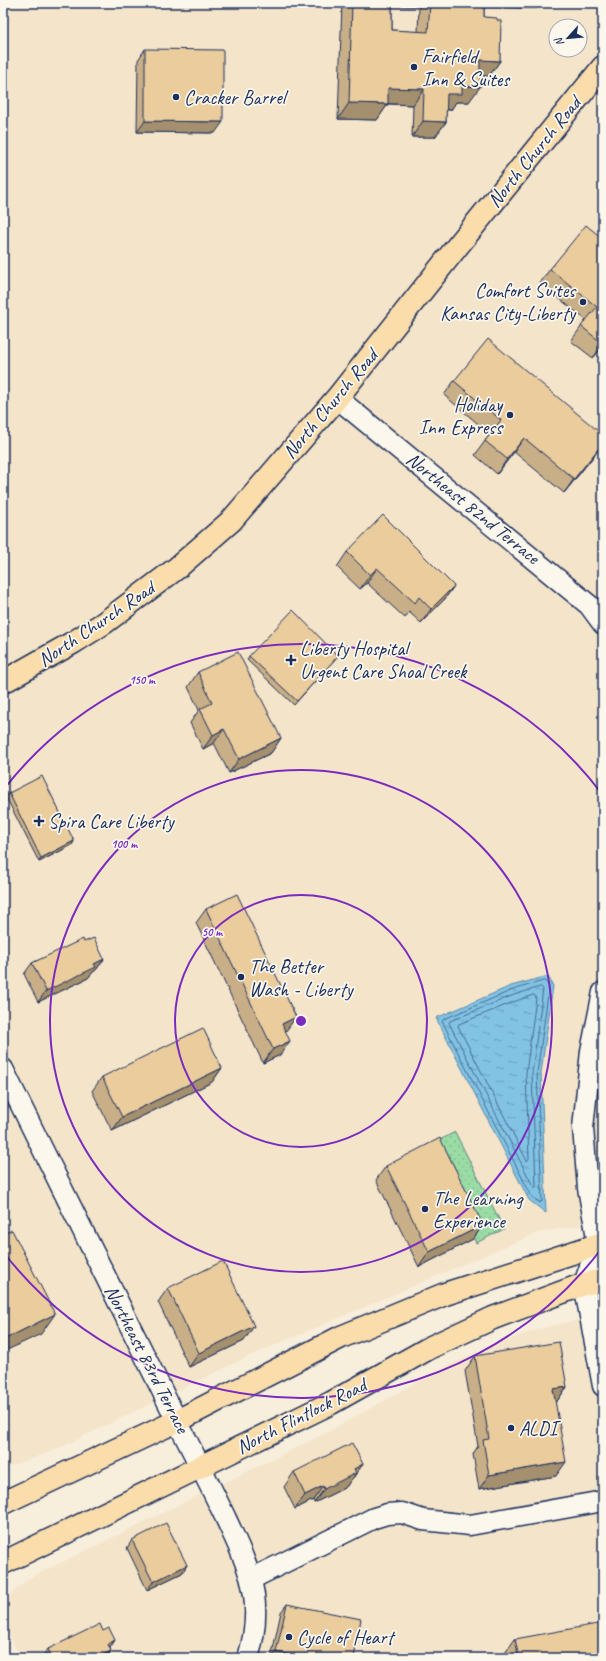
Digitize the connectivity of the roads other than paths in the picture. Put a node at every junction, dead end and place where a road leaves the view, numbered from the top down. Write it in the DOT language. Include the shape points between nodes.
graph roads {
  1 [pos="603,67"];
  2 [pos="337,398"];
  3 [pos="603,624"];
  4 [pos="3,682"];
  5 [pos="603,992"];
  6 [pos="3,1069"];
  7 [pos="601,1245"];
  8 [pos="594,1282"];
  9 [pos="603,1386"];
  10 [pos="176,1421"];
  11 [pos="201,1466"];
  12 [pos="603,1501"];
  13 [pos="3,1503"];
  14 [pos="3,1563"];
  15 [pos="251,1579"];
  16 [pos="248,1658"];
  1 -- 2 [label="main road, North Church Road"];
  2 -- 3 [label="street, Northeast 82nd Terrace" via="579,596"];
  2 -- 4 [label="main road, North Church Road" via="235,518 177,568 92,631"];
  5 -- 7 [label="street" via="591,1051 583,1128 588,1188"];
  6 -- 10 [label="street, Northeast 83rd Terrace"];
  7 -- 8 [label="street"];
  7 -- 10 [label="main road" via="444,1294 340,1338"];
  8 -- 9 [label="street"];
  8 -- 11 [label="main road, North Flintlock Road" via="493,1318 431,1347 331,1403"];
  10 -- 11 [label="street, Northeast 83rd Terrace"];
  10 -- 13 [label="main road"];
  11 -- 14 [label="main road, North Flintlock Road"];
  11 -- 15 [label="street, Northeast 83rd Terrace"];
  12 -- 15 [label="street" via="470,1525 423,1520 402,1513 387,1514"];
  15 -- 16 [label="street, Northeast 83rd Terrace" via="255,1619"];
}
